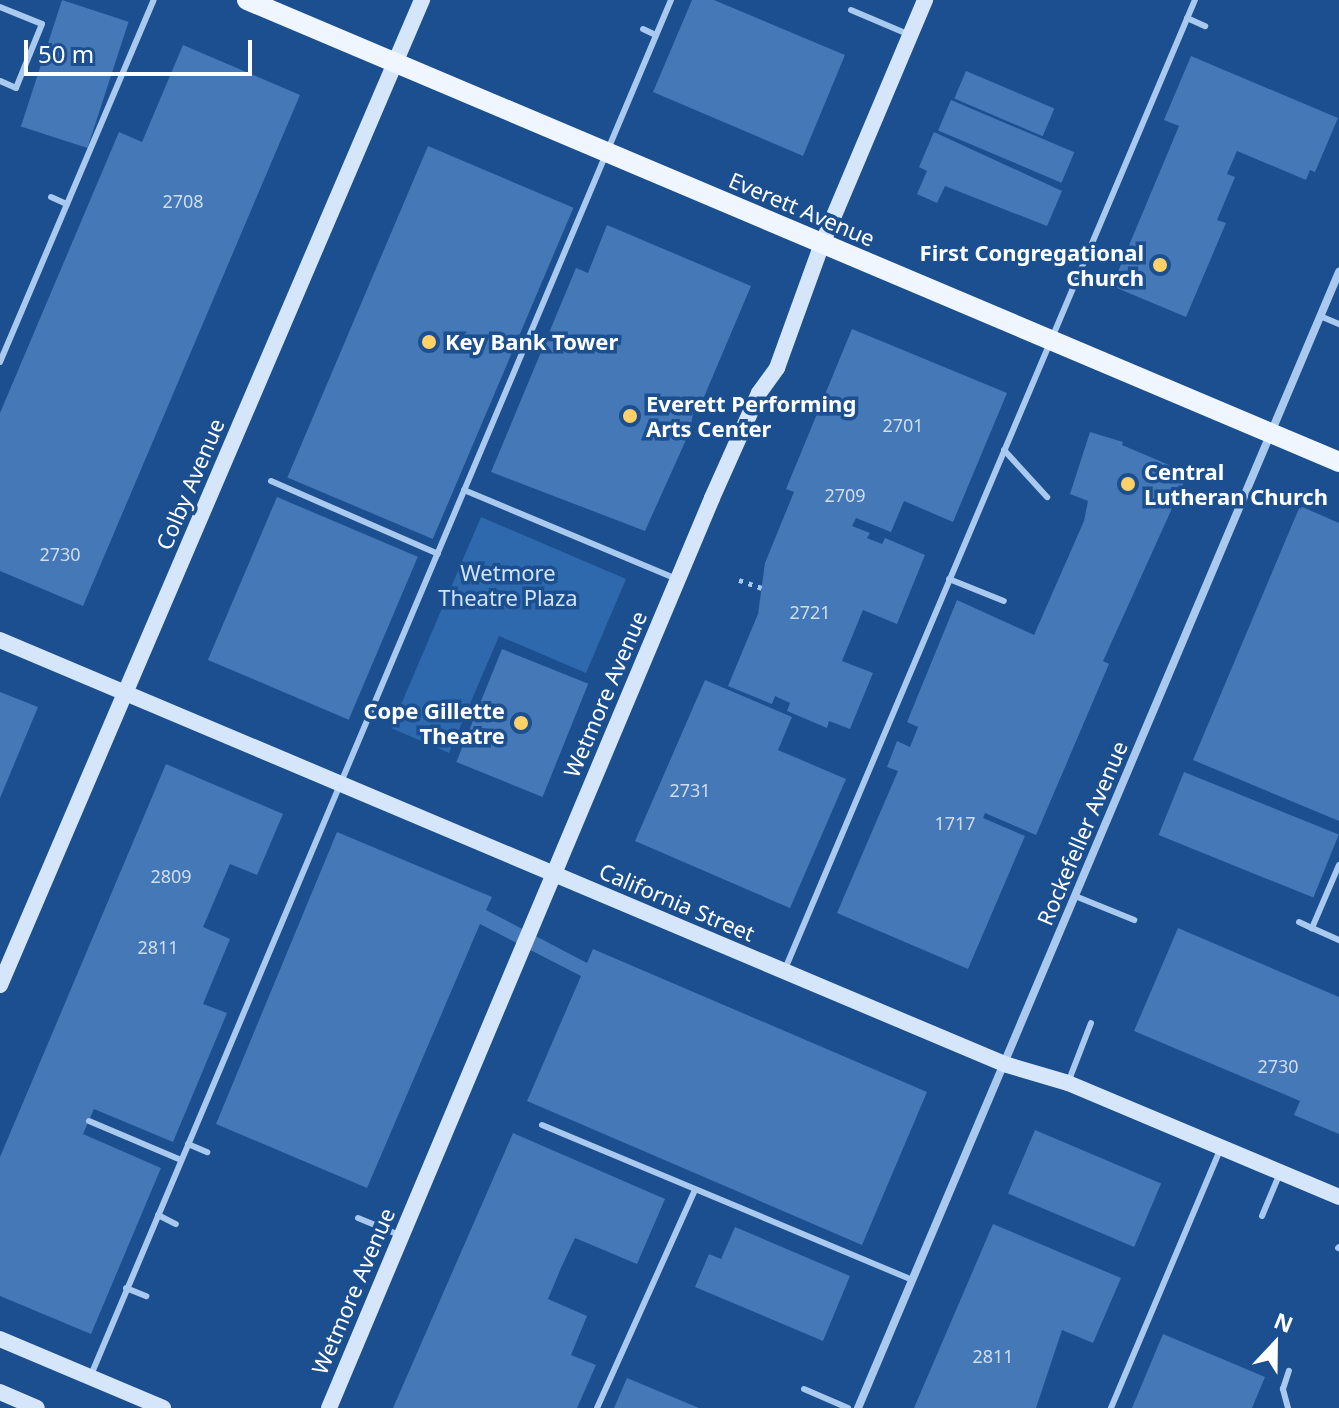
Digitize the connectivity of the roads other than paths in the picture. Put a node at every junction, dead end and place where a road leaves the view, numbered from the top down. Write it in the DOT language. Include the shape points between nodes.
graph roads {
  1 [pos="154,0"];
  2 [pos="247,0"];
  3 [pos="422,0"];
  4 [pos="671,0"];
  5 [pos="925,0"];
  6 [pos="1195,0"];
  7 [pos="0,7"];
  8 [pos="851,10"];
  9 [pos="1187,18"];
  10 [pos="1205,26"];
  11 [pos="643,29"];
  12 [pos="656,35"];
  13 [pos="910,35"];
  14 [pos="395,63"];
  15 [pos="0,81"];
  16 [pos="606,152"];
  17 [pos="51,197"];
  18 [pos="67,204"];
  19 [pos="822,244"];
  20 [pos="1339,272"];
  21 [pos="1320,316"];
  22 [pos="1339,324"];
  23 [pos="1050,340"];
  24 [pos="3,347"];
  25 [pos="0,362"];
  26 [pos="1271,433"];
  27 [pos="1004,450"];
  28 [pos="1339,462"];
  29 [pos="271,481"];
  30 [pos="464,490"];
  31 [pos="1047,497"];
  32 [pos="438,554"];
  33 [pos="949,579"];
  34 [pos="678,580"];
  35 [pos="1004,601"];
  36 [pos="0,640"];
  37 [pos="124,693"];
  38 [pos="341,785"];
  39 [pos="1339,865"];
  40 [pos="554,874"];
  41 [pos="1075,896"];
  42 [pos="1134,920"];
  43 [pos="1299,922"];
  44 [pos="1312,928"];
  45 [pos="1339,940"];
  46 [pos="784,971"];
  47 [pos="0,985"];
  48 [pos="1091,1023"];
  49 [pos="1004,1064"];
  50 [pos="1068,1083"];
  51 [pos="89,1121"];
  52 [pos="542,1125"];
  53 [pos="188,1144"];
  54 [pos="1221,1148"];
  55 [pos="207,1152"];
  56 [pos="181,1160"];
  57 [pos="1280,1173"];
  58 [pos="695,1190"];
  59 [pos="1339,1197"];
  60 [pos="158,1215"];
  61 [pos="1262,1216"];
  62 [pos="358,1218"];
  63 [pos="176,1224"];
  64 [pos="400,1235"];
  65 [pos="912,1280"];
  66 [pos="126,1288"];
  67 [pos="146,1296"];
  68 [pos="0,1339"];
  69 [pos="1289,1371"];
  70 [pos="91,1376"];
  71 [pos="804,1389"];
  72 [pos="0,1392"];
  73 [pos="37,1408"];
  74 [pos="163,1408"];
  75 [pos="329,1408"];
  76 [pos="597,1408"];
  77 [pos="848,1408"];
  78 [pos="858,1408"];
  79 [pos="1111,1408"];
  80 [pos="1288,1408"];
  1 -- 18 [label="lane"];
  2 -- 14 [label="main road, Everett Avenue"];
  3 -- 14 [label="street, Colby Avenue"];
  4 -- 12 [label="lane"];
  5 -- 13 [label="street, Wetmore Avenue"];
  6 -- 9 [label="lane"];
  7 -- 15 [label="lane" via="42,24 16,88"];
  8 -- 13 [label="lane"];
  9 -- 10 [label="lane"];
  9 -- 23 [label="lane"];
  11 -- 12 [label="lane"];
  12 -- 16 [label="lane"];
  13 -- 19 [label="street, Wetmore Avenue"];
  14 -- 16 [label="main road, Everett Avenue"];
  14 -- 37 [label="street, Colby Avenue"];
  16 -- 19 [label="main road, Everett Avenue"];
  16 -- 30 [label="lane"];
  17 -- 18 [label="lane"];
  18 -- 24 [label="lane"];
  19 -- 23 [label="main road, Everett Avenue"];
  19 -- 34 [label="street, Wetmore Avenue" via="777,368 759,393"];
  20 -- 21 [label="street, Rockefeller Avenue"];
  21 -- 22 [label="lane"];
  21 -- 26 [label="street, Rockefeller Avenue"];
  23 -- 26 [label="main road, Everett Avenue"];
  23 -- 27 [label="lane"];
  24 -- 25 [label="lane"];
  26 -- 28 [label="main road, Everett Avenue"];
  26 -- 41 [label="street, Rockefeller Avenue"];
  27 -- 31 [label="lane"];
  27 -- 33 [label="lane"];
  29 -- 32 [label="lane"];
  30 -- 32 [label="lane"];
  30 -- 34 [label="lane"];
  32 -- 38 [label="lane"];
  33 -- 35 [label="lane"];
  33 -- 46 [label="lane"];
  34 -- 40 [label="street, Wetmore Avenue"];
  36 -- 37 [label="street, California Street"];
  37 -- 38 [label="street, California Street"];
  37 -- 47 [label="street, Colby Avenue"];
  38 -- 40 [label="street, California Street"];
  38 -- 53 [label="lane"];
  39 -- 44 [label="lane"];
  40 -- 46 [label="street, California Street"];
  40 -- 64 [label="street, Wetmore Avenue"];
  41 -- 42 [label="lane"];
  41 -- 49 [label="street, Rockefeller Avenue"];
  43 -- 44 [label="lane"];
  44 -- 45 [label="lane"];
  46 -- 49 [label="street, California Street"];
  48 -- 50 [label="lane"];
  49 -- 50 [label="street, California Street"];
  49 -- 65 [label="street, Rockefeller Avenue"];
  50 -- 54 [label="street, California Street"];
  51 -- 56 [label="lane"];
  52 -- 58 [label="lane"];
  53 -- 55 [label="lane"];
  53 -- 56 [label="lane"];
  54 -- 57 [label="street, California Street"];
  54 -- 79 [label="lane"];
  56 -- 60 [label="lane"];
  57 -- 59 [label="street, California Street"];
  57 -- 61 [label="lane"];
  58 -- 65 [label="lane"];
  58 -- 76 [label="lane"];
  60 -- 63 [label="lane"];
  60 -- 66 [label="lane"];
  62 -- 64 [label="lane"];
  64 -- 75 [label="street, Wetmore Avenue"];
  65 -- 78 [label="street, Rockefeller Avenue"];
  66 -- 67 [label="lane"];
  66 -- 70 [label="lane"];
  68 -- 70 [label="street"];
  69 -- 80 [label="lane" via="1283,1389"];
  70 -- 74 [label="street"];
  71 -- 77 [label="lane"];
  72 -- 73 [label="street"];
}
